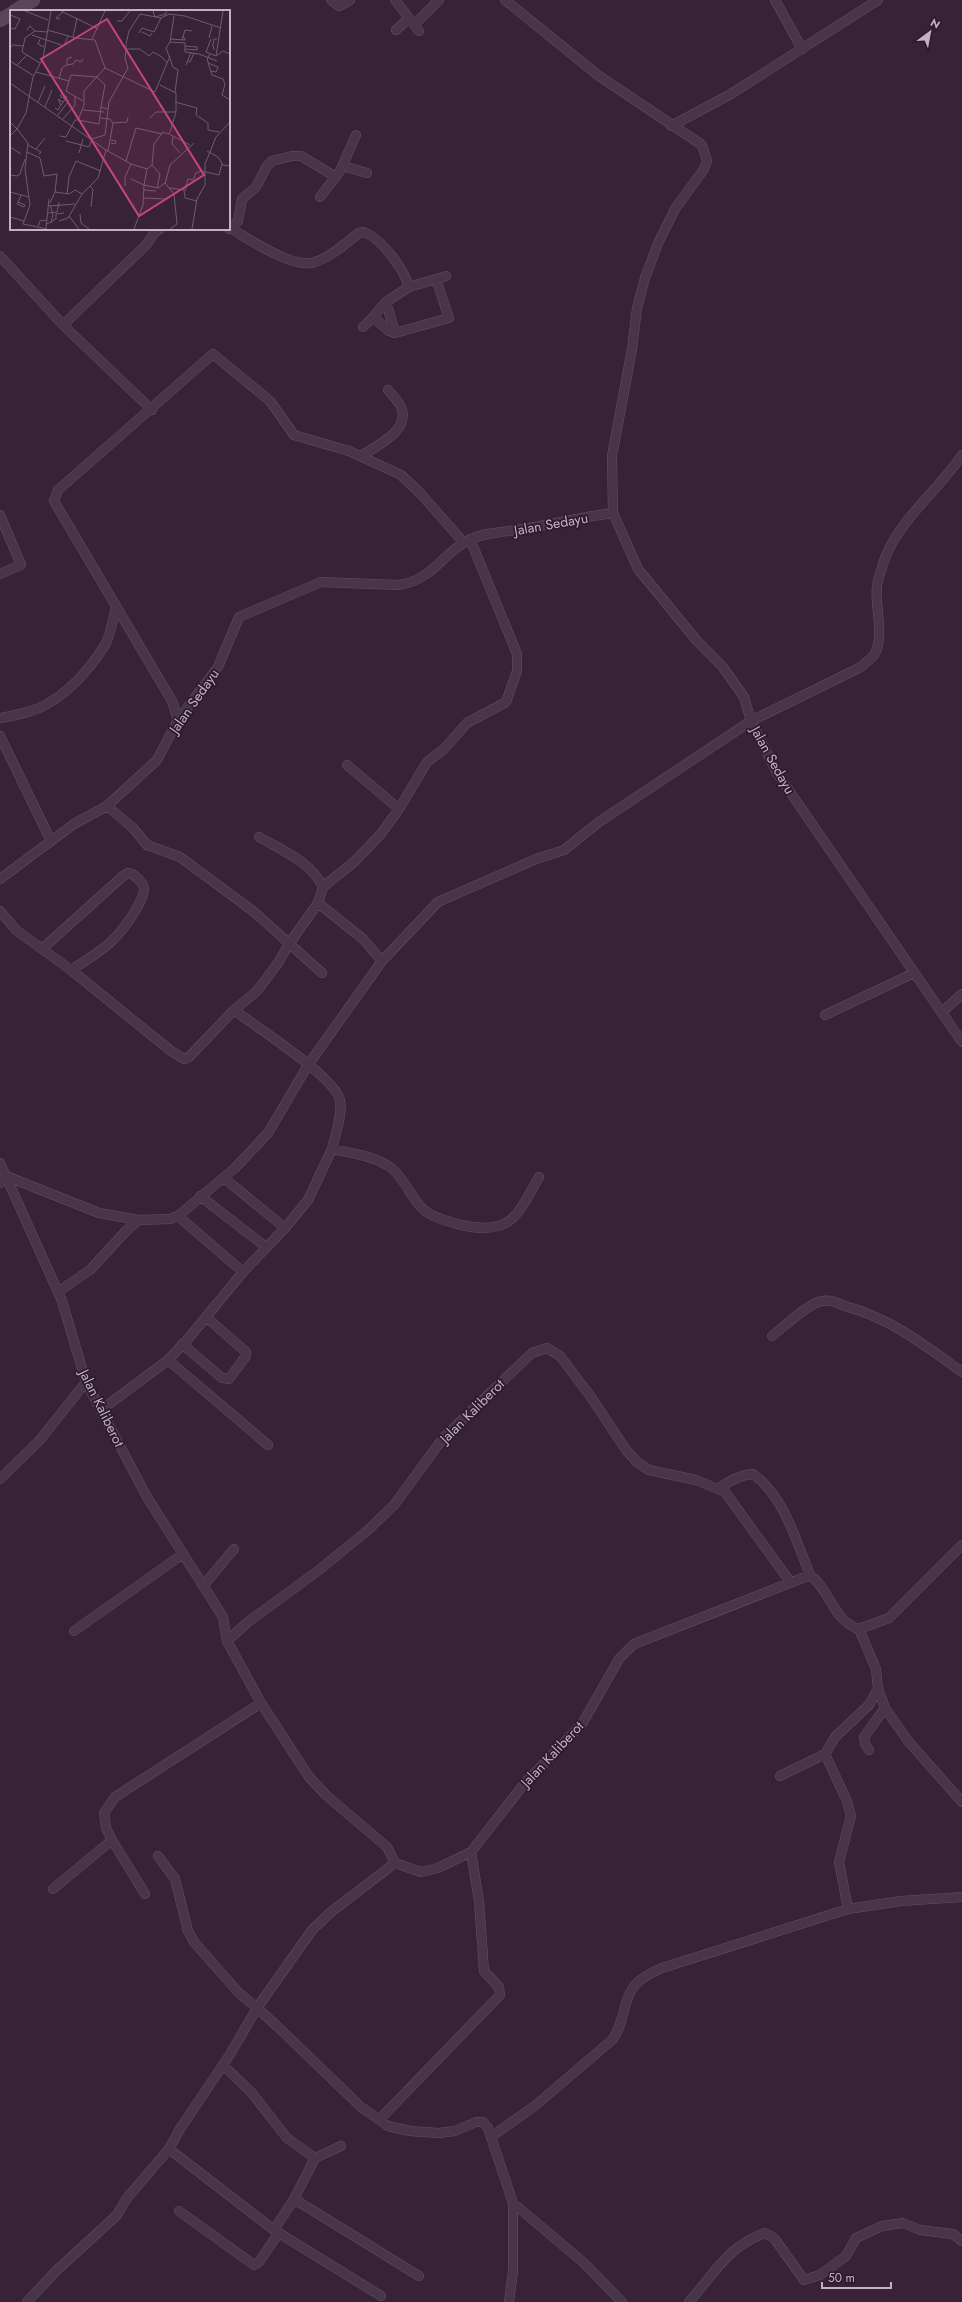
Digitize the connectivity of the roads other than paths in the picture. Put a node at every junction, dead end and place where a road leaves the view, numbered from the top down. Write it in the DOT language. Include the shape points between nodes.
graph roads {
  1 [pos="33,0"];
  2 [pos="331,0"];
  3 [pos="350,0"];
  4 [pos="395,0"];
  5 [pos="439,0"];
  6 [pos="505,0"];
  7 [pos="775,0"];
  8 [pos="878,0"];
  9 [pos="17,10"];
  10 [pos="10,15"];
  11 [pos="0,20"];
  12 [pos="414,20"];
  13 [pos="396,30"];
  14 [pos="419,31"];
  15 [pos="802,48"];
  16 [pos="671,126"];
  17 [pos="356,135"];
  18 [pos="342,166"];
  19 [pos="367,173"];
  20 [pos="336,177"];
  21 [pos="320,197"];
  22 [pos="230,227"];
  23 [pos="158,230"];
  24 [pos="230,230"];
  25 [pos="0,256"];
  26 [pos="446,276"];
  27 [pos="436,279"];
  28 [pos="409,287"];
  29 [pos="386,302"];
  30 [pos="373,317"];
  31 [pos="62,325"];
  32 [pos="363,327"];
  33 [pos="395,333"];
  34 [pos="388,390"];
  35 [pos="152,410"];
  36 [pos="962,455"];
  37 [pos="361,456"];
  38 [pos="613,513"];
  39 [pos="0,515"];
  40 [pos="467,541"];
  41 [pos="0,574"];
  42 [pos="116,608"];
  43 [pos="0,718"];
  44 [pos="178,720"];
  45 [pos="751,721"];
  46 [pos="0,736"];
  47 [pos="347,765"];
  48 [pos="107,806"];
  49 [pos="399,809"];
  50 [pos="259,836"];
  51 [pos="51,841"];
  52 [pos="0,879"];
  53 [pos="323,887"];
  54 [pos="318,903"];
  55 [pos="0,911"];
  56 [pos="289,944"];
  57 [pos="42,949"];
  58 [pos="382,960"];
  59 [pos="71,970"];
  60 [pos="914,972"];
  61 [pos="322,973"];
  62 [pos="962,994"];
  63 [pos="234,1010"];
  64 [pos="942,1012"];
  65 [pos="825,1015"];
  66 [pos="962,1042"];
  67 [pos="308,1065"];
  68 [pos="332,1148"];
  69 [pos="0,1163"];
  70 [pos="539,1177"];
  71 [pos="224,1178"];
  72 [pos="3,1180"];
  73 [pos="200,1196"];
  74 [pos="178,1216"];
  75 [pos="140,1220"];
  76 [pos="285,1228"];
  77 [pos="266,1247"];
  78 [pos="243,1272"];
  79 [pos="58,1292"];
  80 [pos="206,1317"];
  81 [pos="772,1336"];
  82 [pos="182,1344"];
  83 [pos="168,1360"];
  84 [pos="962,1372"];
  85 [pos="86,1382"];
  86 [pos="101,1410"];
  87 [pos="268,1445"];
  88 [pos="0,1479"];
  89 [pos="718,1489"];
  90 [pos="962,1545"];
  91 [pos="234,1549"];
  92 [pos="183,1554"];
  93 [pos="810,1575"];
  94 [pos="791,1583"];
  95 [pos="203,1586"];
  96 [pos="859,1630"];
  97 [pos="74,1631"];
  98 [pos="226,1641"];
  99 [pos="878,1689"];
  100 [pos="261,1702"];
  101 [pos="886,1708"];
  102 [pos="869,1750"];
  103 [pos="825,1754"];
  104 [pos="780,1776"];
  105 [pos="962,1802"];
  106 [pos="112,1840"];
  107 [pos="471,1852"];
  108 [pos="158,1856"];
  109 [pos="395,1863"];
  110 [pos="53,1889"];
  111 [pos="145,1894"];
  112 [pos="962,1897"];
  113 [pos="848,1909"];
  114 [pos="257,2008"];
  115 [pos="223,2065"];
  116 [pos="379,2120"];
  117 [pos="491,2137"];
  118 [pos="341,2146"];
  119 [pos="169,2149"];
  120 [pos="315,2158"];
  121 [pos="294,2198"];
  122 [pos="513,2203"];
  123 [pos="179,2211"];
  124 [pos="276,2232"];
  125 [pos="962,2241"];
  126 [pos="418,2276"];
  127 [pos="381,2296"];
  128 [pos="27,2302"];
  129 [pos="509,2302"];
  130 [pos="622,2302"];
  131 [pos="690,2302"];
  1 -- 9 [label="main road"];
  2 -- 3 [label="street" via="339,6"];
  4 -- 12 [label="street"];
  5 -- 12 [label="street"];
  6 -- 16 [label="street" via="599,76"];
  7 -- 15 [label="street"];
  8 -- 15 [label="street"];
  10 -- 11 [label="main road"];
  12 -- 13 [label="street"];
  12 -- 14 [label="street"];
  15 -- 16 [label="street" via="732,94"];
  16 -- 38 [label="street" via="702,146 707,161 700,177 675,210 645,278 637,308 612,456"];
  17 -- 18 [label="street"];
  18 -- 19 [label="street"];
  18 -- 20 [label="street"];
  20 -- 21 [label="street"];
  20 -- 22 [label="street" via="301,156 272,162 267,166 256,187 242,199 238,221"];
  23 -- 31 [label="street" via="146,245"];
  24 -- 28 [label="street" via="280,256 305,263 316,262 364,232 372,236 401,266"];
  25 -- 31 [label="street"];
  26 -- 27 [label="street"];
  27 -- 28 [label="street"];
  27 -- 33 [label="street" via="449,318"];
  28 -- 29 [label="street"];
  29 -- 30 [label="street"];
  29 -- 33 [label="street"];
  30 -- 32 [label="street"];
  30 -- 33 [label="street"];
  31 -- 35 [label="street"];
  34 -- 37 [label="street" via="402,409 402,423 398,430"];
  35 -- 37 [label="street" via="215,355 238,377 270,401 294,435"];
  35 -- 42 [label="street" via="58,490 55,496 54,502"];
  36 -- 45 [label="street" via="949,475 916,510 888,550 878,579 877,609 880,637 875,654 861,668"];
  37 -- 40 [label="street" via="400,475"];
  38 -- 40 [label="street, Jalan Sedayu" via="571,519"];
  38 -- 45 [label="street, Jalan Sedayu" via="638,569 697,641 722,666 744,698"];
  39 -- 41 [label="street" via="21,565"];
  40 -- 44 [label="street, Jalan Sedayu" via="420,580 410,584 322,582 239,617 218,667"];
  40 -- 49 [label="street" via="515,645 519,663 517,672 506,702 467,722 444,749 427,762"];
  42 -- 43 [label="street" via="106,642 88,668 69,687 52,702"];
  42 -- 44 [label="street" via="172,701"];
  44 -- 48 [label="street, Jalan Sedayu" via="157,760"];
  45 -- 58 [label="street" via="599,822 564,850 536,859 438,902"];
  45 -- 60 [label="street, Jalan Sedayu" via="777,773"];
  46 -- 51 [label="street"];
  47 -- 49 [label="street"];
  48 -- 51 [label="street, Jalan Sedayu" via="74,824"];
  48 -- 56 [label="street" via="134,828 147,845 180,857 253,911"];
  49 -- 53 [label="street" via="380,835"];
  50 -- 53 [label="street" via="302,862 319,878"];
  51 -- 52 [label="street, Jalan Sedayu"];
  53 -- 54 [label="street"];
  54 -- 56 [label="street"];
  54 -- 58 [label="street" via="363,939"];
  55 -- 57 [label="street" via="16,930"];
  56 -- 61 [label="street"];
  56 -- 63 [label="street" via="257,991"];
  57 -- 59 [label="street"];
  57 -- 59 [label="street" via="123,876 132,874 143,884 144,890 127,925 113,942"];
  58 -- 67 [label="street"];
  59 -- 63 [label="street" via="170,1051 184,1059 189,1057"];
  60 -- 64 [label="street, Jalan Sedayu"];
  60 -- 65 [label="street"];
  62 -- 64 [label="street"];
  63 -- 67 [label="street"];
  64 -- 66 [label="street, Jalan Sedayu"];
  67 -- 68 [label="street" via="327,1082 339,1098 340,1109"];
  67 -- 71 [label="street" via="268,1133"];
  68 -- 70 [label="street" via="378,1161 392,1168 428,1213 444,1221 486,1230 504,1225 518,1214"];
  68 -- 76 [label="street" via="309,1198"];
  69 -- 72 [label="street, Jalan Kaliberot"];
  71 -- 73 [label="street"];
  71 -- 76 [label="street"];
  72 -- 75 [label="street" via="99,1213"];
  72 -- 79 [label="street, Jalan Kaliberot"];
  73 -- 74 [label="street"];
  73 -- 77 [label="street"];
  74 -- 75 [label="street" via="170,1219"];
  74 -- 78 [label="street"];
  75 -- 79 [label="street" via="126,1231 90,1270"];
  76 -- 77 [label="street"];
  77 -- 78 [label="street"];
  78 -- 80 [label="street"];
  79 -- 85 [label="street, Jalan Kaliberot"];
  80 -- 82 [label="street"];
  80 -- 82 [label="street" via="246,1352 246,1356 229,1379 222,1378"];
  81 -- 84 [label="street" via="811,1305 821,1301 833,1301 864,1311 896,1326"];
  82 -- 83 [label="street"];
  83 -- 86 [label="street"];
  83 -- 87 [label="street"];
  85 -- 86 [label="street, Jalan Kaliberot"];
  85 -- 88 [label="street" via="39,1441"];
  86 -- 92 [label="street, Jalan Kaliberot" via="147,1497"];
  89 -- 93 [label="street" via="745,1475 753,1474 765,1482 782,1510"];
  89 -- 94 [label="street" via="725,1492 737,1506"];
  89 -- 98 [label="street, Jalan Kaliberot" via="696,1480 656,1472 637,1462 560,1356 547,1348 532,1353 444,1437 394,1505 368,1530"];
  90 -- 96 [label="street" via="894,1614"];
  91 -- 95 [label="street"];
  92 -- 95 [label="street, Jalan Kaliberot"];
  92 -- 97 [label="street"];
  93 -- 94 [label="street, Jalan Kaliberot"];
  93 -- 96 [label="street" via="823,1587 843,1622"];
  94 -- 107 [label="street, Jalan Kaliberot" via="634,1644 625,1650 582,1724 524,1784"];
  95 -- 98 [label="street, Jalan Kaliberot" via="223,1617"];
  96 -- 99 [label="street" via="876,1669"];
  98 -- 100 [label="street, Jalan Kaliberot"];
  99 -- 101 [label="street"];
  99 -- 103 [label="street" via="869,1705 835,1737"];
  100 -- 106 [label="street" via="115,1797 104,1813 106,1828"];
  100 -- 109 [label="street, Jalan Kaliberot" via="309,1777 386,1847"];
  101 -- 102 [label="street" via="864,1737"];
  101 -- 105 [label="street" via="908,1741"];
  103 -- 104 [label="street"];
  103 -- 113 [label="street" via="847,1801 851,1816 839,1856"];
  106 -- 110 [label="street"];
  106 -- 111 [label="street"];
  107 -- 109 [label="street, Jalan Kaliberot" via="438,1868 421,1872"];
  107 -- 116 [label="street" via="479,1901 484,1971 499,1987 500,1995"];
  108 -- 114 [label="street" via="175,1879 188,1931 194,1942 239,1993"];
  109 -- 114 [label="street" via="331,1912 312,1930"];
  112 -- 113 [label="street" via="901,1901"];
  113 -- 117 [label="street" via="646,1975 630,1991 617,2034 612,2040 536,2105"];
  114 -- 115 [label="street"];
  114 -- 116 [label="street" via="360,2107"];
  115 -- 119 [label="street" via="180,2128"];
  115 -- 120 [label="street" via="251,2092 287,2138"];
  116 -- 117 [label="street" via="388,2126 410,2131 439,2132 483,2122"];
  117 -- 122 [label="street"];
  118 -- 120 [label="street"];
  119 -- 124 [label="street"];
  119 -- 128 [label="street" via="131,2193 117,2215 55,2272"];
  120 -- 121 [label="street"];
  121 -- 124 [label="street"];
  121 -- 126 [label="street"];
  122 -- 129 [label="street"];
  122 -- 130 [label="street" via="584,2262"];
  123 -- 124 [label="street" via="254,2265 259,2262"];
  124 -- 127 [label="street"];
  125 -- 131 [label="street" via="952,2234 920,2230 903,2223 882,2226 856,2238 851,2251 820,2275 804,2280 774,2238 764,2233 749,2238 731,2251"];
}
